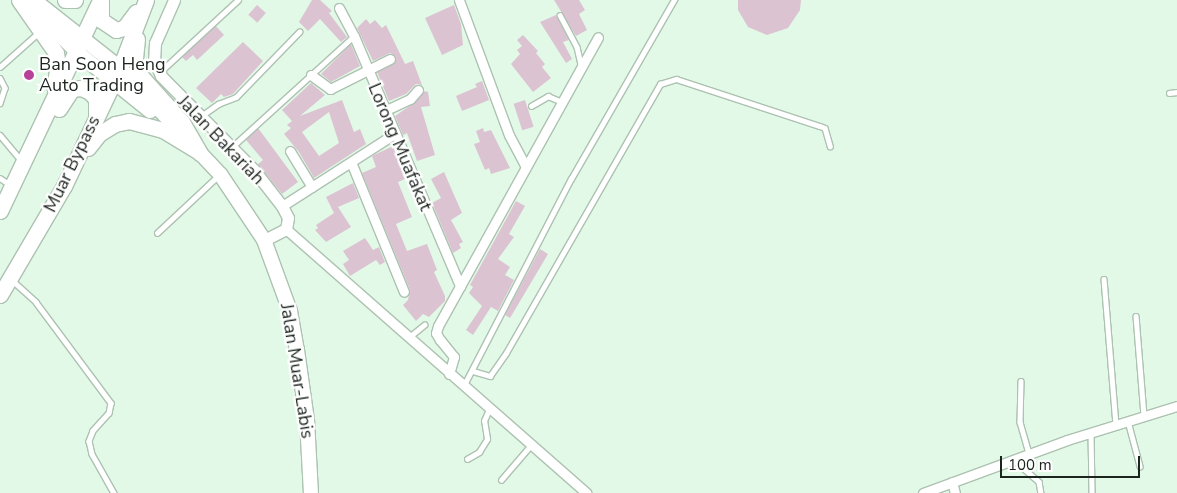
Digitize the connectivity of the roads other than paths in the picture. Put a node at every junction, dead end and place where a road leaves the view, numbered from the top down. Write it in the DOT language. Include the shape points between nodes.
graph roads {
  1 [pos="19,0"];
  2 [pos="25,0"];
  3 [pos="34,0"];
  4 [pos="65,0"];
  5 [pos="75,0"];
  6 [pos="101,0"];
  7 [pos="144,0"];
  8 [pos="151,0"];
  9 [pos="174,0"];
  10 [pos="238,0"];
  11 [pos="459,0"];
  12 [pos="674,0"];
  13 [pos="339,8"];
  14 [pos="560,15"];
  15 [pos="42,30"];
  16 [pos="299,32"];
  17 [pos="354,36"];
  18 [pos="598,37"];
  19 [pos="80,45"];
  20 [pos="390,59"];
  21 [pos="0,67"];
  22 [pos="581,67"];
  23 [pos="367,68"];
  24 [pos="159,73"];
  25 [pos="116,74"];
  26 [pos="311,75"];
  27 [pos="0,78"];
  28 [pos="418,90"];
  29 [pos="1177,92"];
  30 [pos="1169,93"];
  31 [pos="562,102"];
  32 [pos="0,103"];
  33 [pos="531,106"];
  34 [pos="384,111"];
  35 [pos="96,116"];
  36 [pos="200,117"];
  37 [pos="394,134"];
  38 [pos="0,135"];
  39 [pos="830,146"];
  40 [pos="231,148"];
  41 [pos="290,151"];
  42 [pos="200,153"];
  43 [pos="26,160"];
  44 [pos="351,162"];
  45 [pos="526,167"];
  46 [pos="220,174"];
  47 [pos="6,182"];
  48 [pos="64,186"];
  49 [pos="312,187"];
  50 [pos="282,206"];
  51 [pos="0,211"];
  52 [pos="0,215"];
  53 [pos="286,229"];
  54 [pos="157,233"];
  55 [pos="264,240"];
  56 [pos="1104,278"];
  57 [pos="10,279"];
  58 [pos="460,286"];
  59 [pos="404,292"];
  60 [pos="0,295"];
  61 [pos="1136,316"];
  62 [pos="424,325"];
  63 [pos="408,338"];
  64 [pos="473,371"];
  65 [pos="449,374"];
  66 [pos="1021,381"];
  67 [pos="463,386"];
  68 [pos="1177,406"];
  69 [pos="489,409"];
  70 [pos="1144,416"];
  71 [pos="1128,421"];
  72 [pos="1116,425"];
  73 [pos="1091,432"];
  74 [pos="531,445"];
  75 [pos="1029,454"];
  76 [pos="467,458"];
  77 [pos="1014,460"];
  78 [pos="1140,466"];
  79 [pos="501,480"];
  80 [pos="952,482"];
  81 [pos="114,493"];
  82 [pos="311,493"];
  83 [pos="586,493"];
  84 [pos="923,493"];
  85 [pos="955,493"];
  86 [pos="1041,493"];
  87 [pos="1092,493"];
  1 -- 15 [label="highway"];
  2 -- 19 [label="main road"];
  3 -- 19 [label="main road"];
  4 -- 5 [label="highway"];
  6 -- 7 [label="highway" via="101,20 116,30 124,28"];
  6 -- 19 [label="highway"];
  7 -- 25 [label="highway, Muar Bypass"];
  8 -- 42 [label="highway" via="136,43 135,59 139,74 182,122"];
  9 -- 24 [label="street" via="155,44 154,60"];
  10 -- 24 [label="lane"];
  11 -- 45 [label="street" via="509,135"];
  12 -- 64 [label="lane" via="571,178 494,323"];
  13 -- 17 [label="street, Lorong Muafakat"];
  14 -- 22 [label="lane" via="577,48"];
  15 -- 21 [label="lane"];
  15 -- 43 [label="highway" via="56,52 58,65 48,104"];
  16 -- 36 [label="lane" via="236,97 218,104"];
  17 -- 23 [label="street, Lorong Muafakat"];
  17 -- 26 [label="lane"];
  18 -- 22 [label="street"];
  19 -- 25 [label="main road, Jalan Muar-Labis"];
  19 -- 43 [label="highway"];
  20 -- 23 [label="street"];
  22 -- 31 [label="street"];
  23 -- 26 [label="street" via="330,89"];
  23 -- 34 [label="street, Lorong Muafakat"];
  24 -- 36 [label="street, Jalan Bakariah"];
  25 -- 35 [label="highway, Muar Bypass"];
  25 -- 42 [label="main road, Jalan Muar-Labis"];
  26 -- 40 [label="lane"];
  27 -- 32 [label="lane" via="5,88"];
  28 -- 34 [label="street" via="410,100"];
  29 -- 30 [label="lane"];
  31 -- 33 [label="lane" via="548,96"];
  31 -- 45 [label="street"];
  34 -- 37 [label="street, Lorong Muafakat"];
  35 -- 48 [label="highway, Muar Bypass"];
  35 -- 52 [label="highway" via="96,99 90,92 72,89"];
  36 -- 40 [label="street, Jalan Bakariah"];
  37 -- 44 [label="street"];
  37 -- 58 [label="street, Lorong Muafakat"];
  38 -- 43 [label="lane" via="9,150"];
  39 -- 64 [label="lane" via="826,128 676,79 660,84 506,353 490,376"];
  40 -- 50 [label="street, Jalan Bakariah"];
  41 -- 49 [label="street"];
  42 -- 46 [label="main road, Jalan Muar-Labis"];
  42 -- 48 [label="highway" via="143,122 115,124 99,134"];
  43 -- 47 [label="highway"];
  44 -- 49 [label="street"];
  44 -- 59 [label="street"];
  45 -- 58 [label="street"];
  46 -- 54 [label="lane"];
  46 -- 55 [label="main road, Jalan Muar-Labis"];
  47 -- 51 [label="highway"];
  48 -- 57 [label="highway, Muar Bypass"];
  49 -- 50 [label="street"];
  50 -- 53 [label="street" via="288,218"];
  53 -- 55 [label="street"];
  53 -- 63 [label="street"];
  55 -- 82 [label="main road, Jalan Muar-Labis" via="290,311 308,420"];
  56 -- 72 [label="lane"];
  57 -- 60 [label="highway, Muar Bypass"];
  57 -- 81 [label="lane" via="36,302 112,403 109,413 93,431 89,441 92,454"];
  58 -- 65 [label="street" via="436,332 454,357"];
  61 -- 70 [label="lane"];
  62 -- 63 [label="lane"];
  63 -- 65 [label="street"];
  64 -- 67 [label="lane"];
  65 -- 67 [label="street"];
  66 -- 75 [label="lane" via="1020,422"];
  67 -- 69 [label="street"];
  68 -- 70 [label="street"];
  69 -- 74 [label="street"];
  69 -- 76 [label="lane" via="484,421 487,439 479,452"];
  70 -- 71 [label="street"];
  71 -- 72 [label="street"];
  71 -- 78 [label="lane" via="1131,442"];
  72 -- 73 [label="street"];
  73 -- 75 [label="street"];
  73 -- 87 [label="lane"];
  74 -- 79 [label="lane"];
  74 -- 83 [label="street"];
  75 -- 77 [label="street"];
  77 -- 80 [label="street"];
  77 -- 86 [label="lane" via="1039,482"];
  80 -- 84 [label="street"];
  80 -- 85 [label="street"];
}
